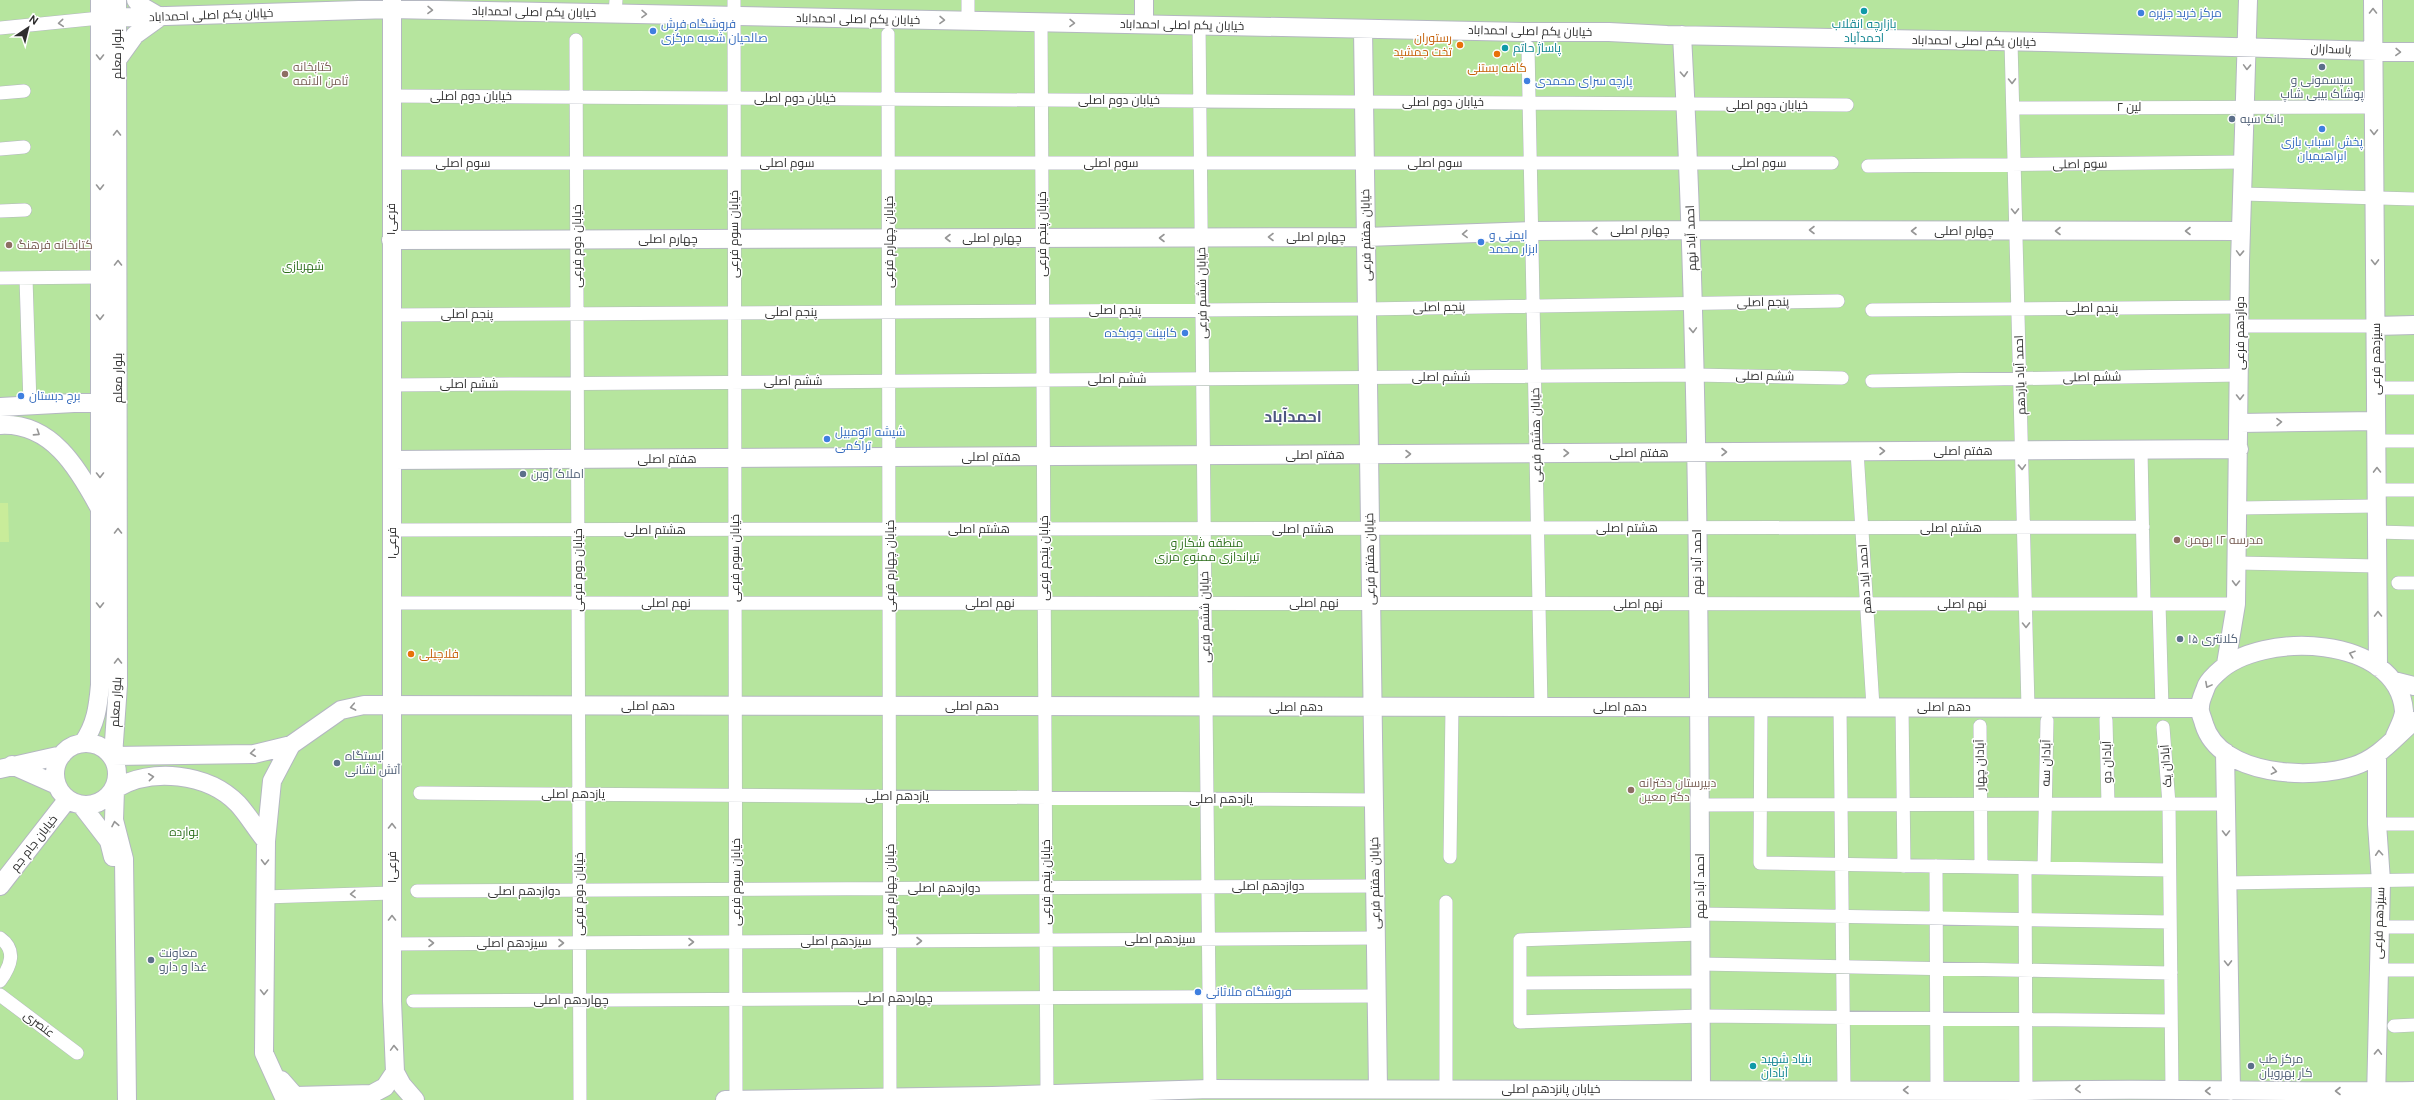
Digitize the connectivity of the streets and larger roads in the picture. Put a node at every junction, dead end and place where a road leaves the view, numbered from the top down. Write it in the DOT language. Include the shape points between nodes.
graph roads {
  1 [pos="100,0"];
  2 [pos="136,0"];
  3 [pos="968,0"];
  4 [pos="1144,0"];
  5 [pos="2248,0"];
  6 [pos="2373,0"];
  7 [pos="360,5"];
  8 [pos="392,5"];
  9 [pos="575,6"];
  10 [pos="615,7"];
  11 [pos="734,8"];
  12 [pos="111,12"];
  13 [pos="160,17"];
  14 [pos="968,21"];
  15 [pos="1041,22"];
  16 [pos="1144,24"];
  17 [pos="1199,25"];
  18 [pos="0,28"];
  19 [pos="1363,29"];
  20 [pos="888,34"];
  21 [pos="1682,35"];
  22 [pos="576,40"];
  23 [pos="2011,42"];
  24 [pos="2248,46"];
  25 [pos="1528,47"];
  26 [pos="2373,51"];
  27 [pos="2414,52"];
  28 [pos="117,60"];
  29 [pos="24,91"];
  30 [pos="0,93"];
  31 [pos="390,96"];
  32 [pos="576,97"];
  33 [pos="734,98"];
  34 [pos="889,99"];
  35 [pos="1042,100"];
  36 [pos="1200,101"];
  37 [pos="1364,102"];
  38 [pos="1530,103"];
  39 [pos="1686,104"];
  40 [pos="1848,105"];
  41 [pos="2245,106"];
  42 [pos="2373,106"];
  43 [pos="2013,108"];
  44 [pos="24,147"];
  45 [pos="0,149"];
  46 [pos="2244,162"];
  47 [pos="391,163"];
  48 [pos="576,163"];
  49 [pos="734,163"];
  50 [pos="889,163"];
  51 [pos="1042,163"];
  52 [pos="1200,163"];
  53 [pos="1365,163"];
  54 [pos="1531,163"];
  55 [pos="1689,163"];
  56 [pos="1832,163"];
  57 [pos="2014,165"];
  58 [pos="1868,166"];
  59 [pos="2242,194"];
  60 [pos="2374,199"];
  61 [pos="2414,199"];
  62 [pos="25,210"];
  63 [pos="0,211"];
  64 [pos="1690,230"];
  65 [pos="1532,231"];
  66 [pos="2016,231"];
  67 [pos="2241,231"];
  68 [pos="1366,237"];
  69 [pos="889,238"];
  70 [pos="1042,238"];
  71 [pos="1201,238"];
  72 [pos="577,239"];
  73 [pos="734,239"];
  74 [pos="391,240"];
  75 [pos="100,277"];
  76 [pos="0,278"];
  77 [pos="26,278"];
  78 [pos="1838,301"];
  79 [pos="1692,303"];
  80 [pos="1534,304"];
  81 [pos="2239,307"];
  82 [pos="1367,308"];
  83 [pos="2018,308"];
  84 [pos="1202,309"];
  85 [pos="1872,310"];
  86 [pos="1043,311"];
  87 [pos="889,312"];
  88 [pos="577,313"];
  89 [pos="734,313"];
  90 [pos="391,315"];
  91 [pos="2414,325"];
  92 [pos="2239,326"];
  93 [pos="2375,326"];
  94 [pos="1695,374"];
  95 [pos="2240,375"];
  96 [pos="1535,376"];
  97 [pos="1368,377"];
  98 [pos="1203,378"];
  99 [pos="1842,378"];
  100 [pos="2020,378"];
  101 [pos="1043,380"];
  102 [pos="1872,380"];
  103 [pos="889,381"];
  104 [pos="734,382"];
  105 [pos="577,383"];
  106 [pos="391,385"];
  107 [pos="2376,388"];
  108 [pos="2414,388"];
  109 [pos="118,400"];
  110 [pos="100,401"];
  111 [pos="30,405"];
  112 [pos="0,407"];
  113 [pos="2376,421"];
  114 [pos="2240,423"];
  115 [pos="0,425"];
  116 [pos="2376,441"];
  117 [pos="2414,441"];
  118 [pos="2239,449"];
  119 [pos="2022,450"];
  120 [pos="2141,450"];
  121 [pos="1697,452"];
  122 [pos="1857,452"];
  123 [pos="1536,453"];
  124 [pos="1369,455"];
  125 [pos="1043,456"];
  126 [pos="1204,456"];
  127 [pos="889,457"];
  128 [pos="735,458"];
  129 [pos="578,459"];
  130 [pos="392,460"];
  131 [pos="2414,490"];
  132 [pos="2377,498"];
  133 [pos="2239,508"];
  134 [pos="100,509"];
  135 [pos="1538,528"];
  136 [pos="1697,528"];
  137 [pos="1862,528"];
  138 [pos="2024,528"];
  139 [pos="2143,528"];
  140 [pos="1044,529"];
  141 [pos="1204,529"];
  142 [pos="1370,529"];
  143 [pos="392,530"];
  144 [pos="578,530"];
  145 [pos="735,530"];
  146 [pos="890,530"];
  147 [pos="2377,532"];
  148 [pos="2414,533"];
  149 [pos="2237,563"];
  150 [pos="2376,566"];
  151 [pos="2398,583"];
  152 [pos="2414,583"];
  153 [pos="392,603"];
  154 [pos="578,603"];
  155 [pos="735,603"];
  156 [pos="890,603"];
  157 [pos="1044,603"];
  158 [pos="1205,603"];
  159 [pos="1371,604"];
  160 [pos="1539,604"];
  161 [pos="1698,604"];
  162 [pos="1867,604"];
  163 [pos="2026,604"];
  164 [pos="2144,604"];
  165 [pos="2159,604"];
  166 [pos="2236,604"];
  167 [pos="2226,664"];
  168 [pos="2378,667"];
  169 [pos="2394,681"];
  170 [pos="2414,686"];
  171 [pos="392,706"];
  172 [pos="578,706"];
  173 [pos="735,706"];
  174 [pos="890,706"];
  175 [pos="1045,706"];
  176 [pos="1206,707"];
  177 [pos="1372,707"];
  178 [pos="1452,707"];
  179 [pos="1541,707"];
  180 [pos="1698,707"];
  181 [pos="1761,707"];
  182 [pos="1840,707"];
  183 [pos="1873,707"];
  184 [pos="1902,707"];
  185 [pos="2028,708"];
  186 [pos="2162,708"];
  187 [pos="2199,708"];
  188 [pos="2106,720"];
  189 [pos="2047,721"];
  190 [pos="2414,721"];
  191 [pos="1980,726"];
  192 [pos="2163,727"];
  193 [pos="2395,736"];
  194 [pos="83,743"];
  195 [pos="291,746"];
  196 [pos="2225,752"];
  197 [pos="62,755"];
  198 [pos="2377,755"];
  199 [pos="113,756"];
  200 [pos="6,767"];
  201 [pos="57,785"];
  202 [pos="115,789"];
  203 [pos="420,793"];
  204 [pos="579,794"];
  205 [pos="735,795"];
  206 [pos="890,796"];
  207 [pos="1045,798"];
  208 [pos="1207,799"];
  209 [pos="1374,800"];
  210 [pos="75,803"];
  211 [pos="2045,804"];
  212 [pos="2108,804"];
  213 [pos="2169,804"];
  214 [pos="2225,804"];
  215 [pos="1699,805"];
  216 [pos="1761,805"];
  217 [pos="1842,805"];
  218 [pos="1903,805"];
  219 [pos="1981,805"];
  220 [pos="2377,824"];
  221 [pos="2414,824"];
  222 [pos="47,825"];
  223 [pos="102,831"];
  224 [pos="266,841"];
  225 [pos="1450,857"];
  226 [pos="1842,865"];
  227 [pos="1904,866"];
  228 [pos="1936,866"];
  229 [pos="1981,867"];
  230 [pos="2026,868"];
  231 [pos="2044,868"];
  232 [pos="2169,870"];
  233 [pos="2414,880"];
  234 [pos="2381,881"];
  235 [pos="2226,883"];
  236 [pos="0,886"];
  237 [pos="1375,886"];
  238 [pos="1208,887"];
  239 [pos="1046,888"];
  240 [pos="890,889"];
  241 [pos="579,890"];
  242 [pos="736,890"];
  243 [pos="417,891"];
  244 [pos="392,893"];
  245 [pos="264,897"];
  246 [pos="1446,902"];
  247 [pos="1700,914"];
  248 [pos="1843,916"];
  249 [pos="1936,918"];
  250 [pos="2026,919"];
  251 [pos="2170,922"];
  252 [pos="2378,927"];
  253 [pos="2414,927"];
  254 [pos="1700,934"];
  255 [pos="0,938"];
  256 [pos="1376,938"];
  257 [pos="1209,939"];
  258 [pos="1046,940"];
  259 [pos="890,941"];
  260 [pos="736,942"];
  261 [pos="579,943"];
  262 [pos="392,944"];
  263 [pos="1700,964"];
  264 [pos="1843,966"];
  265 [pos="1937,968"];
  266 [pos="2026,970"];
  267 [pos="2377,970"];
  268 [pos="2414,970"];
  269 [pos="2171,973"];
  270 [pos="0,981"];
  271 [pos="1700,982"];
  272 [pos="1520,983"];
  273 [pos="0,995"];
  274 [pos="1376,996"];
  275 [pos="1209,997"];
  276 [pos="890,998"];
  277 [pos="1046,998"];
  278 [pos="736,999"];
  279 [pos="413,1000"];
  280 [pos="579,1000"];
  281 [pos="1701,1016"];
  282 [pos="1844,1017"];
  283 [pos="1937,1018"];
  284 [pos="2026,1019"];
  285 [pos="2171,1021"];
  286 [pos="2414,1025"];
  287 [pos="2394,1026"];
  288 [pos="77,1053"];
  289 [pos="272,1071"];
  290 [pos="399,1079"];
  291 [pos="1210,1089"];
  292 [pos="1378,1089"];
  293 [pos="1446,1089"];
  294 [pos="1701,1090"];
  295 [pos="1844,1090"];
  296 [pos="1937,1090"];
  297 [pos="2026,1090"];
  298 [pos="2231,1091"];
  299 [pos="2414,1091"];
  300 [pos="1047,1094"];
  301 [pos="2106,1094"];
  302 [pos="2164,1094"];
  303 [pos="1583,1095"];
  304 [pos="2377,1096"];
  305 [pos="890,1098"];
  306 [pos="990,1098"];
  307 [pos="117,1100"];
  308 [pos="128,1100"];
  309 [pos="287,1100"];
  310 [pos="415,1100"];
  311 [pos="580,1100"];
  312 [pos="725,1100"];
  313 [pos="736,1100"];
  1 -- 12 [label="street, بلوار معلم"];
  2 -- 13 [label="street" via="141,6"];
  3 -- 14 [label="street"];
  4 -- 16 [label="street"];
  5 -- 24 [label="street, دوازدهم فرعی"];
  26 -- 6 [label="street, سیزدهم فرعی, one-way"];
  7 -- 8 [label="street, خیابان یکم اصلی احمداباد"];
  7 -- 13 [label="street, خیابان یکم اصلی احمداباد"];
  8 -- 9 [label="street, خیابان یکم اصلی احمداباد, one-way"];
  8 -- 31 [label="street, فرعی۱"];
  9 -- 10 [label="street, خیابان یکم اصلی احمداباد"];
  10 -- 11 [label="street, خیابان یکم اصلی احمداباد, one-way"];
  11 -- 14 [label="street, خیابان یکم اصلی احمداباد, one-way"];
  11 -- 33 [label="street, خیابان سوم فرعی"];
  12 -- 13 [label="street, خیابان یکم اصلی احمداباد"];
  12 -- 18 [label="street, one-way"];
  12 -- 28 [label="street, بلوار معلم"];
  12 -- 75 [label="street, بلوار معلم, one-way"];
  13 -- 28 [label="street" via="135,35"];
  14 -- 15 [label="street, خیابان یکم اصلی احمداباد"];
  15 -- 16 [label="street, خیابان یکم اصلی احمداباد, one-way"];
  15 -- 35 [label="street, خیابان پنجم فرعی"];
  16 -- 17 [label="street, خیابان یکم اصلی احمداباد"];
  17 -- 19 [label="street, خیابان یکم اصلی احمداباد"];
  17 -- 36 [label="street, خیابان ششم فرعی"];
  19 -- 21 [label="street, خیابان یکم اصلی احمداباد"];
  19 -- 37 [label="street, خیابان هفتم فرعی"];
  20 -- 34 [label="street, خیابان چهارم فرعی"];
  21 -- 23 [label="street, خیابان یکم اصلی احمداباد"];
  21 -- 39 [label="street, احمد آباد نهم, one-way"];
  22 -- 32 [label="street, خیابان دوم فرعی"];
  23 -- 24 [label="street, خیابان یکم اصلی احمداباد"];
  23 -- 43 [label="street, احمد آباد یازدهم, one-way"];
  24 -- 26 [label="street, پاسداران"];
  24 -- 41 [label="street, دوازدهم فرعی, one-way"];
  25 -- 38 [label="street, خیابان هشتم فرعی"];
  26 -- 27 [label="street, پاسداران, one-way"];
  26 -- 42 [label="street, سیزدهم فرعی"];
  109 -- 28 [label="street, بلوار معلم, one-way"];
  29 -- 30 [label="street"];
  31 -- 32 [label="street, خیابان دوم اصلی"];
  31 -- 47 [label="street, فرعی۱"];
  32 -- 33 [label="street, خیابان دوم اصلی"];
  32 -- 48 [label="street, خیابان دوم فرعی"];
  33 -- 34 [label="street, خیابان دوم اصلی"];
  33 -- 49 [label="street, خیابان سوم فرعی"];
  34 -- 35 [label="street, خیابان دوم اصلی"];
  34 -- 50 [label="street, خیابان چهارم فرعی"];
  35 -- 36 [label="street, خیابان دوم اصلی"];
  35 -- 51 [label="street, خیابان پنجم فرعی"];
  36 -- 37 [label="street, خیابان دوم اصلی"];
  36 -- 52 [label="street, خیابان ششم فرعی"];
  37 -- 38 [label="street, خیابان دوم اصلی"];
  37 -- 53 [label="street, خیابان هفتم فرعی"];
  38 -- 39 [label="street, خیابان دوم اصلی"];
  38 -- 54 [label="street, خیابان هشتم فرعی"];
  39 -- 40 [label="street, خیابان دوم اصلی"];
  39 -- 55 [label="street, احمد آباد نهم"];
  41 -- 42 [label="street, لین ۲"];
  41 -- 43 [label="street, لین ۲"];
  41 -- 46 [label="street, دوازدهم فرعی"];
  42 -- 60 [label="street, سیزدهم فرعی, one-way"];
  43 -- 57 [label="street, احمد آباد یازدهم"];
  44 -- 45 [label="street"];
  46 -- 57 [label="street, سوم اصلی"];
  46 -- 59 [label="street, دوازدهم فرعی"];
  47 -- 48 [label="street, سوم اصلی"];
  47 -- 74 [label="street, فرعی۱"];
  48 -- 49 [label="street, سوم اصلی"];
  48 -- 72 [label="street, خیابان دوم فرعی"];
  49 -- 50 [label="street, سوم اصلی"];
  49 -- 73 [label="street, خیابان سوم فرعی"];
  50 -- 51 [label="street, سوم اصلی"];
  50 -- 69 [label="street, خیابان چهارم فرعی"];
  51 -- 52 [label="street, سوم اصلی"];
  51 -- 70 [label="street, خیابان پنجم فرعی"];
  52 -- 53 [label="street, سوم اصلی"];
  52 -- 71 [label="street, خیابان ششم فرعی"];
  53 -- 54 [label="street, سوم اصلی"];
  53 -- 68 [label="street, خیابان هفتم فرعی"];
  54 -- 55 [label="street, سوم اصلی"];
  54 -- 65 [label="street, خیابان هشتم فرعی"];
  55 -- 56 [label="street, سوم اصلی"];
  55 -- 64 [label="street, احمد آباد نهم"];
  57 -- 58 [label="street, سوم اصلی"];
  57 -- 66 [label="street, احمد آباد یازدهم, one-way"];
  59 -- 60 [label="street"];
  59 -- 67 [label="street, دوازدهم فرعی"];
  60 -- 61 [label="street"];
  60 -- 93 [label="street, سیزدهم فرعی, one-way"];
  62 -- 63 [label="street"];
  64 -- 65 [label="street, چهارم اصلی, one-way"];
  66 -- 64 [label="street, چهارم اصلی, one-way"];
  64 -- 79 [label="street, احمد آباد نهم"];
  65 -- 68 [label="street, چهارم اصلی, one-way"];
  65 -- 80 [label="street, خیابان هشتم فرعی"];
  67 -- 66 [label="street, چهارم اصلی, one-way"];
  66 -- 83 [label="street, احمد آباد یازدهم"];
  67 -- 81 [label="street, دوازدهم فرعی, one-way"];
  68 -- 71 [label="street, چهارم اصلی, one-way"];
  68 -- 82 [label="street, خیابان هفتم فرعی"];
  70 -- 69 [label="street, چهارم اصلی, one-way"];
  69 -- 73 [label="street, چهارم اصلی"];
  69 -- 87 [label="street, خیابان چهارم فرعی"];
  71 -- 70 [label="street, چهارم اصلی, one-way"];
  70 -- 86 [label="street, خیابان پنجم فرعی"];
  71 -- 84 [label="street, خیابان ششم فرعی"];
  72 -- 73 [label="street, چهارم اصلی"];
  72 -- 74 [label="street, چهارم اصلی"];
  72 -- 88 [label="street, خیابان دوم فرعی"];
  73 -- 89 [label="street, خیابان سوم فرعی"];
  74 -- 90 [label="street, فرعی۱"];
  75 -- 77 [label="street"];
  75 -- 110 [label="street, بلوار معلم, one-way"];
  76 -- 77 [label="street"];
  77 -- 111 [label="street"];
  78 -- 79 [label="street, پنجم اصلی"];
  79 -- 80 [label="street, پنجم اصلی"];
  79 -- 94 [label="street, احمد آباد نهم, one-way"];
  80 -- 82 [label="street, پنجم اصلی"];
  80 -- 96 [label="street, خیابان هشتم فرعی"];
  81 -- 83 [label="street, پنجم اصلی"];
  81 -- 92 [label="street, دوازدهم فرعی"];
  82 -- 84 [label="street, پنجم اصلی"];
  82 -- 97 [label="street, خیابان هفتم فرعی"];
  83 -- 85 [label="street, پنجم اصلی"];
  83 -- 100 [label="street, احمد آباد یازدهم"];
  84 -- 86 [label="street, پنجم اصلی"];
  84 -- 98 [label="street, خیابان ششم فرعی"];
  86 -- 87 [label="street, پنجم اصلی"];
  86 -- 101 [label="street, خیابان پنجم فرعی"];
  87 -- 89 [label="street, پنجم اصلی"];
  87 -- 103 [label="street, خیابان چهارم فرعی"];
  88 -- 89 [label="street, پنجم اصلی"];
  88 -- 90 [label="street, پنجم اصلی"];
  88 -- 105 [label="street, خیابان دوم فرعی"];
  89 -- 104 [label="street, خیابان سوم فرعی"];
  90 -- 106 [label="street, فرعی۱"];
  91 -- 93 [label="street"];
  92 -- 93 [label="street"];
  92 -- 95 [label="street, دوازدهم فرعی"];
  93 -- 107 [label="street, سیزدهم فرعی"];
  94 -- 96 [label="street, ششم اصلی"];
  94 -- 99 [label="street, ششم اصلی"];
  94 -- 121 [label="street, احمد آباد نهم"];
  95 -- 100 [label="street, ششم اصلی"];
  95 -- 114 [label="street, دوازدهم فرعی, one-way"];
  96 -- 97 [label="street, ششم اصلی"];
  96 -- 123 [label="street, خیابان هشتم فرعی"];
  97 -- 98 [label="street, ششم اصلی"];
  97 -- 124 [label="street, خیابان هفتم فرعی"];
  98 -- 101 [label="street, ششم اصلی"];
  98 -- 126 [label="street, خیابان ششم فرعی"];
  100 -- 102 [label="street, ششم اصلی"];
  100 -- 119 [label="street, احمد آباد یازدهم"];
  101 -- 103 [label="street, ششم اصلی"];
  101 -- 125 [label="street, خیابان پنجم فرعی"];
  103 -- 104 [label="street, ششم اصلی"];
  103 -- 127 [label="street, خیابان چهارم فرعی"];
  104 -- 105 [label="street, ششم اصلی"];
  104 -- 128 [label="street, خیابان سوم فرعی"];
  105 -- 106 [label="street, ششم اصلی"];
  105 -- 129 [label="street, خیابان دوم فرعی"];
  106 -- 130 [label="street, فرعی۱"];
  107 -- 108 [label="street"];
  107 -- 113 [label="street, سیزدهم فرعی"];
  109 -- 110 [label="street"];
  199 -- 109 [label="street, بلوار معلم, one-way" via="118,685"];
  110 -- 111 [label="street"];
  110 -- 134 [label="street, بلوار معلم, one-way"];
  111 -- 112 [label="street"];
  114 -- 113 [label="street, one-way"];
  113 -- 116 [label="street, سیزدهم فرعی"];
  114 -- 118 [label="street, دوازدهم فرعی"];
  115 -- 134 [label="street, one-way" via="34,429 59,449 80,471"];
  116 -- 117 [label="street"];
  132 -- 116 [label="street, سیزدهم فرعی, one-way"];
  118 -- 120 [label="street, هفتم اصلی"];
  118 -- 133 [label="street, دوازدهم فرعی"];
  119 -- 120 [label="street, هفتم اصلی"];
  122 -- 119 [label="street, هفتم اصلی, one-way"];
  119 -- 138 [label="street, احمد آباد یازدهم, one-way"];
  120 -- 139 [label="street"];
  121 -- 122 [label="street, هفتم اصلی, one-way"];
  123 -- 121 [label="street, هفتم اصلی, one-way"];
  121 -- 136 [label="street, احمد آباد نهم"];
  122 -- 137 [label="street, احمد آباد دهم"];
  124 -- 123 [label="street, هفتم اصلی, one-way"];
  123 -- 135 [label="street, خیابان هشتم فرعی"];
  124 -- 126 [label="street, هفتم اصلی"];
  124 -- 142 [label="street, خیابان هفتم فرعی"];
  125 -- 126 [label="street, هفتم اصلی"];
  125 -- 127 [label="street, هفتم اصلی"];
  125 -- 140 [label="street, خیابان پنجم فرعی"];
  126 -- 141 [label="street, خیابان ششم فرعی"];
  127 -- 128 [label="street, هفتم اصلی"];
  127 -- 146 [label="street, خیابان چهارم فرعی"];
  128 -- 129 [label="street, هفتم اصلی"];
  128 -- 145 [label="street, خیابان سوم فرعی"];
  129 -- 130 [label="street, هفتم اصلی"];
  129 -- 144 [label="street, خیابان دوم فرعی"];
  130 -- 143 [label="street, فرعی۱"];
  131 -- 132 [label="street"];
  132 -- 133 [label="street"];
  132 -- 147 [label="street, سیزدهم فرعی"];
  133 -- 149 [label="street, دوازدهم فرعی"];
  134 -- 194 [label="street, بلوار معلم, one-way" via="98,715"];
  135 -- 136 [label="street, هشتم اصلی"];
  135 -- 142 [label="street, هشتم اصلی"];
  135 -- 160 [label="street, خیابان هشتم فرعی"];
  136 -- 137 [label="street, هشتم اصلی"];
  136 -- 161 [label="street, احمد آباد نهم"];
  137 -- 138 [label="street, هشتم اصلی"];
  137 -- 162 [label="street, احمد آباد دهم"];
  138 -- 139 [label="street, هشتم اصلی"];
  138 -- 163 [label="street, احمد آباد یازدهم"];
  139 -- 164 [label="street"];
  140 -- 141 [label="street, هشتم اصلی"];
  140 -- 146 [label="street, هشتم اصلی"];
  140 -- 157 [label="street, خیابان پنجم فرعی"];
  141 -- 142 [label="street, هشتم اصلی"];
  141 -- 158 [label="street, خیابان ششم فرعی"];
  142 -- 159 [label="street, خیابان هفتم فرعی"];
  143 -- 144 [label="street, هشتم اصلی"];
  143 -- 153 [label="street, فرعی۱"];
  144 -- 145 [label="street, هشتم اصلی"];
  144 -- 154 [label="street, خیابان دوم فرعی"];
  145 -- 146 [label="street, هشتم اصلی"];
  145 -- 155 [label="street, خیابان سوم فرعی"];
  146 -- 156 [label="street, خیابان چهارم فرعی"];
  147 -- 148 [label="street"];
  147 -- 150 [label="street, سیزدهم فرعی"];
  149 -- 150 [label="street"];
  149 -- 166 [label="street, دوازدهم فرعی, one-way"];
  168 -- 150 [label="street, سیزدهم فرعی, one-way"];
  151 -- 152 [label="street"];
  153 -- 154 [label="street, نهم اصلی"];
  153 -- 171 [label="street, فرعی۱"];
  154 -- 155 [label="street, نهم اصلی"];
  154 -- 172 [label="street, خیابان دوم فرعی"];
  155 -- 156 [label="street, نهم اصلی"];
  155 -- 173 [label="street, خیابان سوم فرعی"];
  156 -- 157 [label="street, نهم اصلی"];
  156 -- 174 [label="street, خیابان چهارم فرعی"];
  157 -- 158 [label="street, نهم اصلی"];
  157 -- 175 [label="street, خیابان پنجم فرعی"];
  158 -- 159 [label="street, نهم اصلی"];
  158 -- 176 [label="street, خیابان ششم فرعی"];
  159 -- 160 [label="street, نهم اصلی"];
  159 -- 177 [label="street, خیابان هفتم فرعی"];
  160 -- 161 [label="street, نهم اصلی"];
  160 -- 179 [label="street, خیابان هشتم فرعی"];
  161 -- 162 [label="street, نهم اصلی"];
  161 -- 180 [label="street, احمد آباد نهم"];
  162 -- 163 [label="street, نهم اصلی"];
  162 -- 183 [label="street, احمد آباد دهم"];
  163 -- 164 [label="street, نهم اصلی"];
  163 -- 185 [label="street, احمد آباد یازدهم, one-way"];
  164 -- 165 [label="street, نهم اصلی"];
  165 -- 166 [label="street, نهم اصلی"];
  165 -- 186 [label="street"];
  166 -- 167 [label="street, دوازدهم فرعی"];
  168 -- 167 [label="street, one-way" via="2337,649 2292,646 2267,648"];
  167 -- 187 [label="street, one-way" via="2207,683"];
  168 -- 169 [label="street"];
  169 -- 170 [label="street"];
  169 -- 193 [label="street" via="2404,711"];
  171 -- 172 [label="street, دهم اصلی"];
  171 -- 195 [label="street, دهم اصلی, one-way" via="364,705 341,710"];
  244 -- 171 [label="street, فرعی۱, one-way"];
  172 -- 173 [label="street, دهم اصلی"];
  172 -- 204 [label="street, خیابان دوم فرعی"];
  173 -- 174 [label="street, دهم اصلی"];
  173 -- 205 [label="street, خیابان سوم فرعی"];
  174 -- 175 [label="street, دهم اصلی"];
  174 -- 206 [label="street, خیابان چهارم فرعی"];
  175 -- 176 [label="street, دهم اصلی"];
  175 -- 207 [label="street, خیابان پنجم فرعی"];
  176 -- 177 [label="street, دهم اصلی"];
  176 -- 208 [label="street, خیابان ششم فرعی"];
  177 -- 178 [label="street, دهم اصلی"];
  177 -- 209 [label="street, خیابان هفتم فرعی"];
  178 -- 179 [label="street, دهم اصلی"];
  178 -- 225 [label="street"];
  179 -- 180 [label="street, دهم اصلی"];
  180 -- 181 [label="street, دهم اصلی"];
  180 -- 215 [label="street, احمد آباد نهم"];
  181 -- 182 [label="street, دهم اصلی"];
  181 -- 216 [label="street"];
  182 -- 183 [label="street, دهم اصلی"];
  182 -- 217 [label="street"];
  183 -- 184 [label="street, دهم اصلی"];
  184 -- 185 [label="street, دهم اصلی"];
  184 -- 218 [label="street"];
  185 -- 186 [label="street, دهم اصلی"];
  186 -- 187 [label="street, دهم اصلی"];
  187 -- 196 [label="street" via="2207,733"];
  188 -- 212 [label="street, آبادان دو"];
  189 -- 211 [label="street, آبادان سه"];
  190 -- 193 [label="street"];
  191 -- 219 [label="street, آبادان چهار"];
  192 -- 213 [label="street, آبادان یک"];
  193 -- 198 [label="street"];
  194 -- 197 [label="street" via="71,747"];
  194 -- 199 [label="street" via="104,748"];
  195 -- 199 [label="street, one-way" via="254,754"];
  195 -- 224 [label="street" via="272,781"];
  196 -- 198 [label="street, one-way" via="2246,763 2284,773 2336,771"];
  196 -- 214 [label="street"];
  197 -- 200 [label="street"];
  197 -- 201 [label="street" via="57,765"];
  198 -- 220 [label="street, سیزدهم فرعی"];
  199 -- 202 [label="street" via="117,766"];
  200 -- 201 [label="street"];
  201 -- 210 [label="street"];
  202 -- 210 [label="street" via="98,804"];
  202 -- 224 [label="street, one-way" via="134,779 155,776 201,781 220,790 238,804"];
  308 -- 202 [label="street, one-way" via="124,859 114,820"];
  203 -- 204 [label="street, یازدهم اصلی"];
  204 -- 205 [label="street, یازدهم اصلی"];
  204 -- 241 [label="street, خیابان دوم فرعی"];
  205 -- 206 [label="street, یازدهم اصلی"];
  205 -- 242 [label="street, خیابان سوم فرعی"];
  206 -- 207 [label="street, یازدهم اصلی"];
  206 -- 240 [label="street, خیابان چهارم فرعی"];
  207 -- 208 [label="street, یازدهم اصلی"];
  207 -- 239 [label="street, خیابان پنجم فرعی"];
  208 -- 209 [label="street, یازدهم اصلی"];
  208 -- 238 [label="street, خیابان ششم فرعی"];
  209 -- 237 [label="street, خیابان هفتم فرعی"];
  210 -- 222 [label="street, خیابان جام جم"];
  210 -- 223 [label="street"];
  211 -- 212 [label="street"];
  211 -- 219 [label="street"];
  211 -- 231 [label="street, آبادان سه"];
  212 -- 213 [label="street"];
  213 -- 214 [label="street"];
  213 -- 232 [label="street, آبادان یک"];
  214 -- 235 [label="street, one-way"];
  215 -- 216 [label="street"];
  215 -- 247 [label="street, احمد آباد نهم"];
  216 -- 217 [label="street"];
  216 -- 226 [label="street" via="1760,863"];
  217 -- 218 [label="street"];
  217 -- 226 [label="street"];
  218 -- 219 [label="street"];
  218 -- 227 [label="street"];
  219 -- 229 [label="street, آبادان چهار"];
  220 -- 221 [label="street"];
  234 -- 220 [label="street, سیزدهم فرعی, one-way"];
  222 -- 223 [label="street" via="64,816 73,815 84,818"];
  222 -- 236 [label="street, خیابان جام جم"];
  223 -- 307 [label="street" via="109,841 114,859"];
  224 -- 245 [label="street, one-way"];
  226 -- 227 [label="street"];
  226 -- 248 [label="street"];
  227 -- 228 [label="street"];
  228 -- 229 [label="street"];
  228 -- 249 [label="street"];
  229 -- 230 [label="street"];
  230 -- 231 [label="street"];
  230 -- 250 [label="street"];
  231 -- 232 [label="street"];
  232 -- 251 [label="street, آبادان یک"];
  233 -- 234 [label="street"];
  234 -- 235 [label="street"];
  234 -- 252 [label="street, سیزدهم فرعی"];
  235 -- 298 [label="street, one-way"];
  237 -- 238 [label="street, دوازدهم اصلی"];
  237 -- 256 [label="street, خیابان هفتم فرعی"];
  238 -- 239 [label="street, دوازدهم اصلی"];
  238 -- 257 [label="street, خیابان ششم فرعی"];
  239 -- 240 [label="street, دوازدهم اصلی"];
  239 -- 258 [label="street, خیابان پنجم فرعی"];
  240 -- 242 [label="street, دوازدهم اصلی"];
  240 -- 259 [label="street, خیابان چهارم فرعی"];
  241 -- 242 [label="street, دوازدهم اصلی"];
  241 -- 243 [label="street, دوازدهم اصلی"];
  241 -- 261 [label="street, خیابان دوم فرعی"];
  242 -- 260 [label="street, خیابان سوم فرعی"];
  244 -- 245 [label="street, one-way"];
  262 -- 244 [label="street, فرعی۱, one-way"];
  245 -- 289 [label="street, one-way" via="264,1053"];
  246 -- 293 [label="street"];
  247 -- 248 [label="street"];
  247 -- 254 [label="street, احمد آباد نهم"];
  248 -- 249 [label="street"];
  248 -- 264 [label="street"];
  249 -- 250 [label="street"];
  249 -- 265 [label="street"];
  250 -- 251 [label="street"];
  250 -- 266 [label="street"];
  251 -- 269 [label="street, آبادان یک"];
  252 -- 253 [label="street"];
  252 -- 267 [label="street, سیزدهم فرعی"];
  254 -- 263 [label="street, احمد آباد نهم"];
  254 -- 272 [label="street" via="1520,940"];
  255 -- 270 [label="street" via="7,943 11,956 8,970"];
  256 -- 257 [label="street, سیزدهم اصلی"];
  256 -- 274 [label="street, خیابان هفتم فرعی"];
  257 -- 258 [label="street, سیزدهم اصلی"];
  257 -- 275 [label="street, خیابان ششم فرعی"];
  259 -- 258 [label="street, سیزدهم اصلی, one-way"];
  258 -- 277 [label="street, خیابان پنجم فرعی"];
  259 -- 260 [label="street, سیزدهم اصلی"];
  259 -- 276 [label="street, خیابان چهارم فرعی"];
  261 -- 260 [label="street, سیزدهم اصلی, one-way"];
  260 -- 278 [label="street, خیابان سوم فرعی"];
  262 -- 261 [label="street, سیزدهم اصلی, one-way"];
  261 -- 280 [label="street, خیابان دوم فرعی"];
  290 -- 262 [label="street, فرعی۱, one-way"];
  263 -- 264 [label="street"];
  263 -- 271 [label="street, احمد آباد نهم"];
  264 -- 265 [label="street"];
  264 -- 282 [label="street"];
  265 -- 266 [label="street"];
  265 -- 283 [label="street"];
  266 -- 269 [label="street"];
  266 -- 284 [label="street"];
  267 -- 268 [label="street"];
  304 -- 267 [label="street, سیزدهم فرعی, one-way"];
  269 -- 285 [label="street, آبادان یک"];
  271 -- 272 [label="street"];
  271 -- 281 [label="street, احمد آباد نهم"];
  272 -- 281 [label="street" via="1520,1022"];
  273 -- 288 [label="street, عنصری"];
  274 -- 275 [label="street, چهاردهم اصلی"];
  274 -- 292 [label="street, خیابان هفتم فرعی"];
  275 -- 277 [label="street, چهاردهم اصلی"];
  275 -- 291 [label="street, خیابان ششم فرعی"];
  276 -- 277 [label="street, چهاردهم اصلی"];
  276 -- 278 [label="street, چهاردهم اصلی"];
  276 -- 305 [label="street, خیابان چهارم فرعی"];
  277 -- 300 [label="street, خیابان پنجم فرعی"];
  278 -- 280 [label="street, چهاردهم اصلی"];
  278 -- 313 [label="street, خیابان سوم فرعی"];
  279 -- 280 [label="street, چهاردهم اصلی"];
  280 -- 311 [label="street, خیابان دوم فرعی"];
  281 -- 282 [label="street"];
  281 -- 294 [label="street, احمد آباد نهم"];
  282 -- 283 [label="street"];
  282 -- 295 [label="street"];
  283 -- 284 [label="street"];
  283 -- 296 [label="street"];
  284 -- 285 [label="street"];
  284 -- 297 [label="street"];
  285 -- 302 [label="street, آبادان یک"];
  286 -- 287 [label="street"];
  289 -- 290 [label="street" via="295,1096 372,1094"];
  289 -- 309 [label="street" via="282,1095"];
  290 -- 310 [label="street"];
  291 -- 292 [label="street, خیابان پانزدهم اصلی"];
  291 -- 300 [label="street, خیابان پانزدهم اصلی"];
  292 -- 293 [label="street, خیابان پانزدهم اصلی"];
  293 -- 303 [label="street, خیابان پانزدهم اصلی"];
  294 -- 295 [label="street, خیابان پانزدهم اصلی"];
  294 -- 303 [label="street, خیابان پانزدهم اصلی"];
  296 -- 295 [label="street, خیابان پانزدهم اصلی, one-way"];
  296 -- 297 [label="street, خیابان پانزدهم اصلی"];
  301 -- 297 [label="street, خیابان پانزدهم اصلی, one-way"];
  298 -- 302 [label="street, خیابان پانزدهم اصلی, one-way"];
  304 -- 298 [label="street, خیابان پانزدهم اصلی, one-way"];
  299 -- 304 [label="street, خیابان پانزدهم اصلی"];
  300 -- 306 [label="street, خیابان پانزدهم اصلی"];
  301 -- 302 [label="street, خیابان پانزدهم اصلی"];
  305 -- 306 [label="street, خیابان پانزدهم اصلی"];
  305 -- 313 [label="street, خیابان پانزدهم اصلی"];
  312 -- 313 [label="street, خیابان پانزدهم اصلی"];
}
